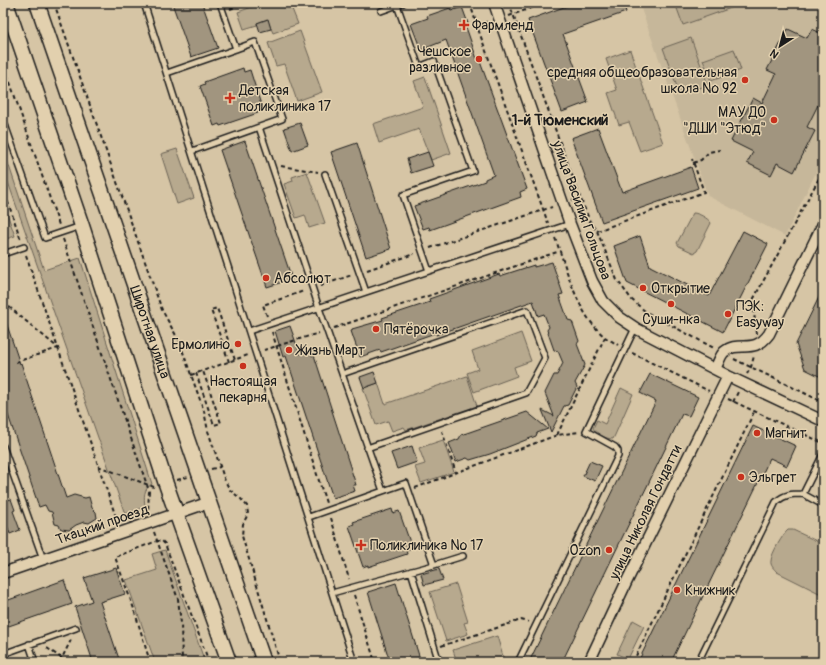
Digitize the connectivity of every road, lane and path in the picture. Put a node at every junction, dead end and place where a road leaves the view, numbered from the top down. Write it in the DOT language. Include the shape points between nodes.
graph roads {
  1 [pos="6,3"];
  2 [pos="37,3"];
  3 [pos="54,3"];
  4 [pos="144,3"];
  5 [pos="220,3"];
  6 [pos="246,3"];
  7 [pos="402,3"];
  8 [pos="470,3"];
  9 [pos="494,3"];
  10 [pos="509,3"];
  11 [pos="545,3"];
  12 [pos="397,5"];
  13 [pos="223,11"];
  14 [pos="381,11"];
  15 [pos="513,14"];
  16 [pos="498,18"];
  17 [pos="477,26"];
  18 [pos="236,49"];
  19 [pos="3,62"];
  20 [pos="167,72"];
  21 [pos="3,119"];
  22 [pos="259,127"];
  23 [pos="720,150"];
  24 [pos="192,151"];
  25 [pos="692,160"];
  26 [pos="693,163"];
  27 [pos="272,164"];
  28 [pos="823,171"];
  29 [pos="325,174"];
  30 [pos="3,188"];
  31 [pos="580,197"];
  32 [pos="563,203"];
  33 [pos="542,210"];
  34 [pos="570,224"];
  35 [pos="823,224"];
  36 [pos="82,226"];
  37 [pos="552,231"];
  38 [pos="597,231"];
  39 [pos="61,233"];
  40 [pos="24,248"];
  41 [pos="422,251"];
  42 [pos="560,251"];
  43 [pos="3,254"];
  44 [pos="429,271"];
  45 [pos="360,272"];
  46 [pos="313,289"];
  47 [pos="366,292"];
  48 [pos="3,303"];
  49 [pos="319,308"];
  50 [pos="269,324"];
  51 [pos="635,328"];
  52 [pos="249,331"];
  53 [pos="327,331"];
  54 [pos="605,337"];
  55 [pos="276,346"];
  56 [pos="756,346"];
  57 [pos="58,348"];
  58 [pos="625,350"];
  59 [pos="256,353"];
  60 [pos="723,353"];
  61 [pos="235,360"];
  62 [pos="16,362"];
  63 [pos="229,362"];
  64 [pos="751,367"];
  65 [pos="716,369"];
  66 [pos="203,371"];
  67 [pos="196,373"];
  68 [pos="342,374"];
  69 [pos="191,375"];
  70 [pos="728,376"];
  71 [pos="743,382"];
  72 [pos="718,395"];
  73 [pos="733,402"];
  74 [pos="823,402"];
  75 [pos="754,412"];
  76 [pos="823,422"];
  77 [pos="439,423"];
  78 [pos="586,431"];
  79 [pos="557,435"];
  80 [pos="823,443"];
  81 [pos="3,446"];
  82 [pos="367,448"];
  83 [pos="823,454"];
  84 [pos="98,466"];
  85 [pos="456,473"];
  86 [pos="147,485"];
  87 [pos="158,486"];
  88 [pos="408,490"];
  89 [pos="383,491"];
  90 [pos="803,494"];
  91 [pos="210,502"];
  92 [pos="823,505"];
  93 [pos="148,513"];
  94 [pos="177,513"];
  95 [pos="309,517"];
  96 [pos="118,523"];
  97 [pos="157,541"];
  98 [pos="463,556"];
  99 [pos="43,559"];
  100 [pos="434,565"];
  101 [pos="411,571"];
  102 [pos="3,573"];
  103 [pos="332,593"];
  104 [pos="536,624"];
  105 [pos="76,628"];
  106 [pos="38,641"];
  107 [pos="29,644"];
  108 [pos="435,648"];
  109 [pos="3,654"];
  110 [pos="62,658"];
  111 [pos="35,662"];
  112 [pos="60,662"];
  113 [pos="67,662"];
  114 [pos="150,662"];
  115 [pos="182,662"];
  116 [pos="209,662"];
  117 [pos="229,662"];
  118 [pos="264,662"];
  119 [pos="280,662"];
  120 [pos="354,662"];
  121 [pos="439,662"];
  122 [pos="518,662"];
  123 [pos="589,662"];
  124 [pos="632,662"];
  125 [pos="698,662"];
  1 -- 36 [label="main road"];
  2 -- 91 [label="main road, Широтная улица"];
  3 -- 69 [label="path" via="162,310 179,341"];
  4 -- 20 [label="lane"];
  5 -- 13 [label="lane"];
  6 -- 13 [label="path"];
  7 -- 12 [label="lane"];
  8 -- 17 [label="path"];
  9 -- 16 [label="street, улица Василия Гольцова"];
  10 -- 15 [label="path"];
  11 -- 15 [label="path"];
  12 -- 14 [label="lane"];
  12 -- 41 [label="lane" via="419,67 434,61 473,171 403,195"];
  13 -- 18 [label="lane"];
  15 -- 16 [label="path"];
  15 -- 31 [label="path"];
  16 -- 17 [label="path"];
  16 -- 32 [label="street, улица Василия Гольцова"];
  17 -- 33 [label="path"];
  18 -- 20 [label="lane"];
  18 -- 22 [label="lane" via="255,42 282,119"];
  19 -- 39 [label="path"];
  20 -- 24 [label="lane"];
  21 -- 39 [label="lane" via="45,238"];
  22 -- 24 [label="lane"];
  22 -- 27 [label="lane"];
  23 -- 26 [label="path" via="709,152 701,160"];
  24 -- 52 [label="lane"];
  25 -- 26 [label="path"];
  26 -- 38 [label="path" via="704,192"];
  27 -- 29 [label="path"];
  27 -- 46 [label="lane"];
  28 -- 56 [label="path" via="753,300"];
  29 -- 45 [label="lane"];
  30 -- 40 [label="path"];
  31 -- 32 [label="path"];
  31 -- 38 [label="path"];
  32 -- 33 [label="path"];
  32 -- 34 [label="street, улица Василия Гольцова"];
  33 -- 37 [label="path"];
  33 -- 41 [label="path"];
  34 -- 37 [label="lane"];
  34 -- 51 [label="street, улица Василия Гольцова" via="597,291 611,309"];
  35 -- 56 [label="street" via="769,334"];
  36 -- 39 [label="lane"];
  36 -- 94 [label="main road"];
  37 -- 42 [label="path"];
  37 -- 44 [label="lane"];
  38 -- 60 [label="path" via="617,280 638,306"];
  39 -- 86 [label="path"];
  40 -- 43 [label="lane"];
  40 -- 57 [label="path"];
  41 -- 44 [label="lane"];
  41 -- 45 [label="path"];
  42 -- 53 [label="path"];
  42 -- 54 [label="path" via="581,306"];
  44 -- 47 [label="lane"];
  45 -- 46 [label="path"];
  45 -- 47 [label="lane"];
  46 -- 49 [label="lane"];
  46 -- 50 [label="path" via="263,305"];
  47 -- 49 [label="lane"];
  48 -- 57 [label="path"];
  49 -- 50 [label="lane"];
  49 -- 53 [label="lane"];
  50 -- 52 [label="lane"];
  50 -- 55 [label="path"];
  51 -- 58 [label="lane"];
  51 -- 65 [label="street, улица Василия Гольцова"];
  52 -- 59 [label="lane"];
  53 -- 55 [label="path"];
  53 -- 68 [label="lane"];
  54 -- 58 [label="path"];
  54 -- 79 [label="path"];
  55 -- 59 [label="path"];
  56 -- 60 [label="street" via="734,348"];
  56 -- 64 [label="path"];
  57 -- 62 [label="path"];
  57 -- 84 [label="path"];
  58 -- 72 [label="path"];
  58 -- 78 [label="lane"];
  59 -- 61 [label="path"];
  59 -- 95 [label="lane"];
  60 -- 64 [label="path"];
  60 -- 65 [label="street"];
  61 -- 63 [label="path"];
  61 -- 63 [label="path" via="217,308 211,310"];
  63 -- 66 [label="path"];
  64 -- 71 [label="path"];
  64 -- 74 [label="path"];
  65 -- 70 [label="street, улица Василия Гольцова"];
  66 -- 67 [label="path"];
  66 -- 67 [label="path" via="221,423 214,425"];
  67 -- 69 [label="path"];
  68 -- 77 [label="lane" via="527,310 544,358 526,393"];
  68 -- 82 [label="lane"];
  69 -- 119 [label="path" via="225,481 230,490 247,506 248,514 243,524 242,536"];
  70 -- 71 [label="street, улица Василия Гольцова"];
  70 -- 72 [label="street, улица Николая Гондатти"];
  71 -- 73 [label="path"];
  71 -- 76 [label="street, улица Василия Гольцова"];
  72 -- 73 [label="path"];
  72 -- 123 [label="street, улица Николая Гондатти" via="626,580"];
  73 -- 75 [label="path"];
  75 -- 80 [label="path"];
  75 -- 124 [label="path"];
  77 -- 82 [label="lane"];
  77 -- 85 [label="path"];
  78 -- 79 [label="path"];
  78 -- 104 [label="lane" via="615,447 618,456"];
  79 -- 85 [label="path"];
  81 -- 99 [label="lane"];
  82 -- 89 [label="lane"];
  83 -- 90 [label="lane"];
  84 -- 86 [label="path"];
  84 -- 96 [label="path"];
  85 -- 88 [label="path"];
  86 -- 87 [label="path"];
  86 -- 93 [label="path" via="150,492"];
  88 -- 89 [label="lane" via="406,483"];
  88 -- 100 [label="lane"];
  89 -- 95 [label="lane"];
  90 -- 92 [label="lane"];
  90 -- 125 [label="lane" via="782,496 776,502"];
  91 -- 94 [label="street, Ткацкий проезд"];
  91 -- 118 [label="main road, Широтная улица"];
  94 -- 99 [label="street, Ткацкий проезд"];
  94 -- 117 [label="main road"];
  95 -- 103 [label="lane"];
  97 -- 114 [label="path" via="114,557 134,609"];
  97 -- 115 [label="path" via="178,599"];
  97 -- 116 [label="path" via="165,544"];
  98 -- 100 [label="lane"];
  99 -- 102 [label="street, Ткацкий проезд"];
  100 -- 101 [label="lane"];
  101 -- 103 [label="lane"];
  101 -- 108 [label="lane"];
  103 -- 120 [label="lane"];
  104 -- 108 [label="path" via="520,620"];
  104 -- 122 [label="lane"];
  105 -- 106 [label="lane"];
  105 -- 110 [label="path"];
  106 -- 107 [label="lane"];
  106 -- 110 [label="path"];
  107 -- 109 [label="lane"];
  107 -- 111 [label="lane"];
  108 -- 121 [label="lane"];
  110 -- 112 [label="path"];
  110 -- 113 [label="path"];
}
